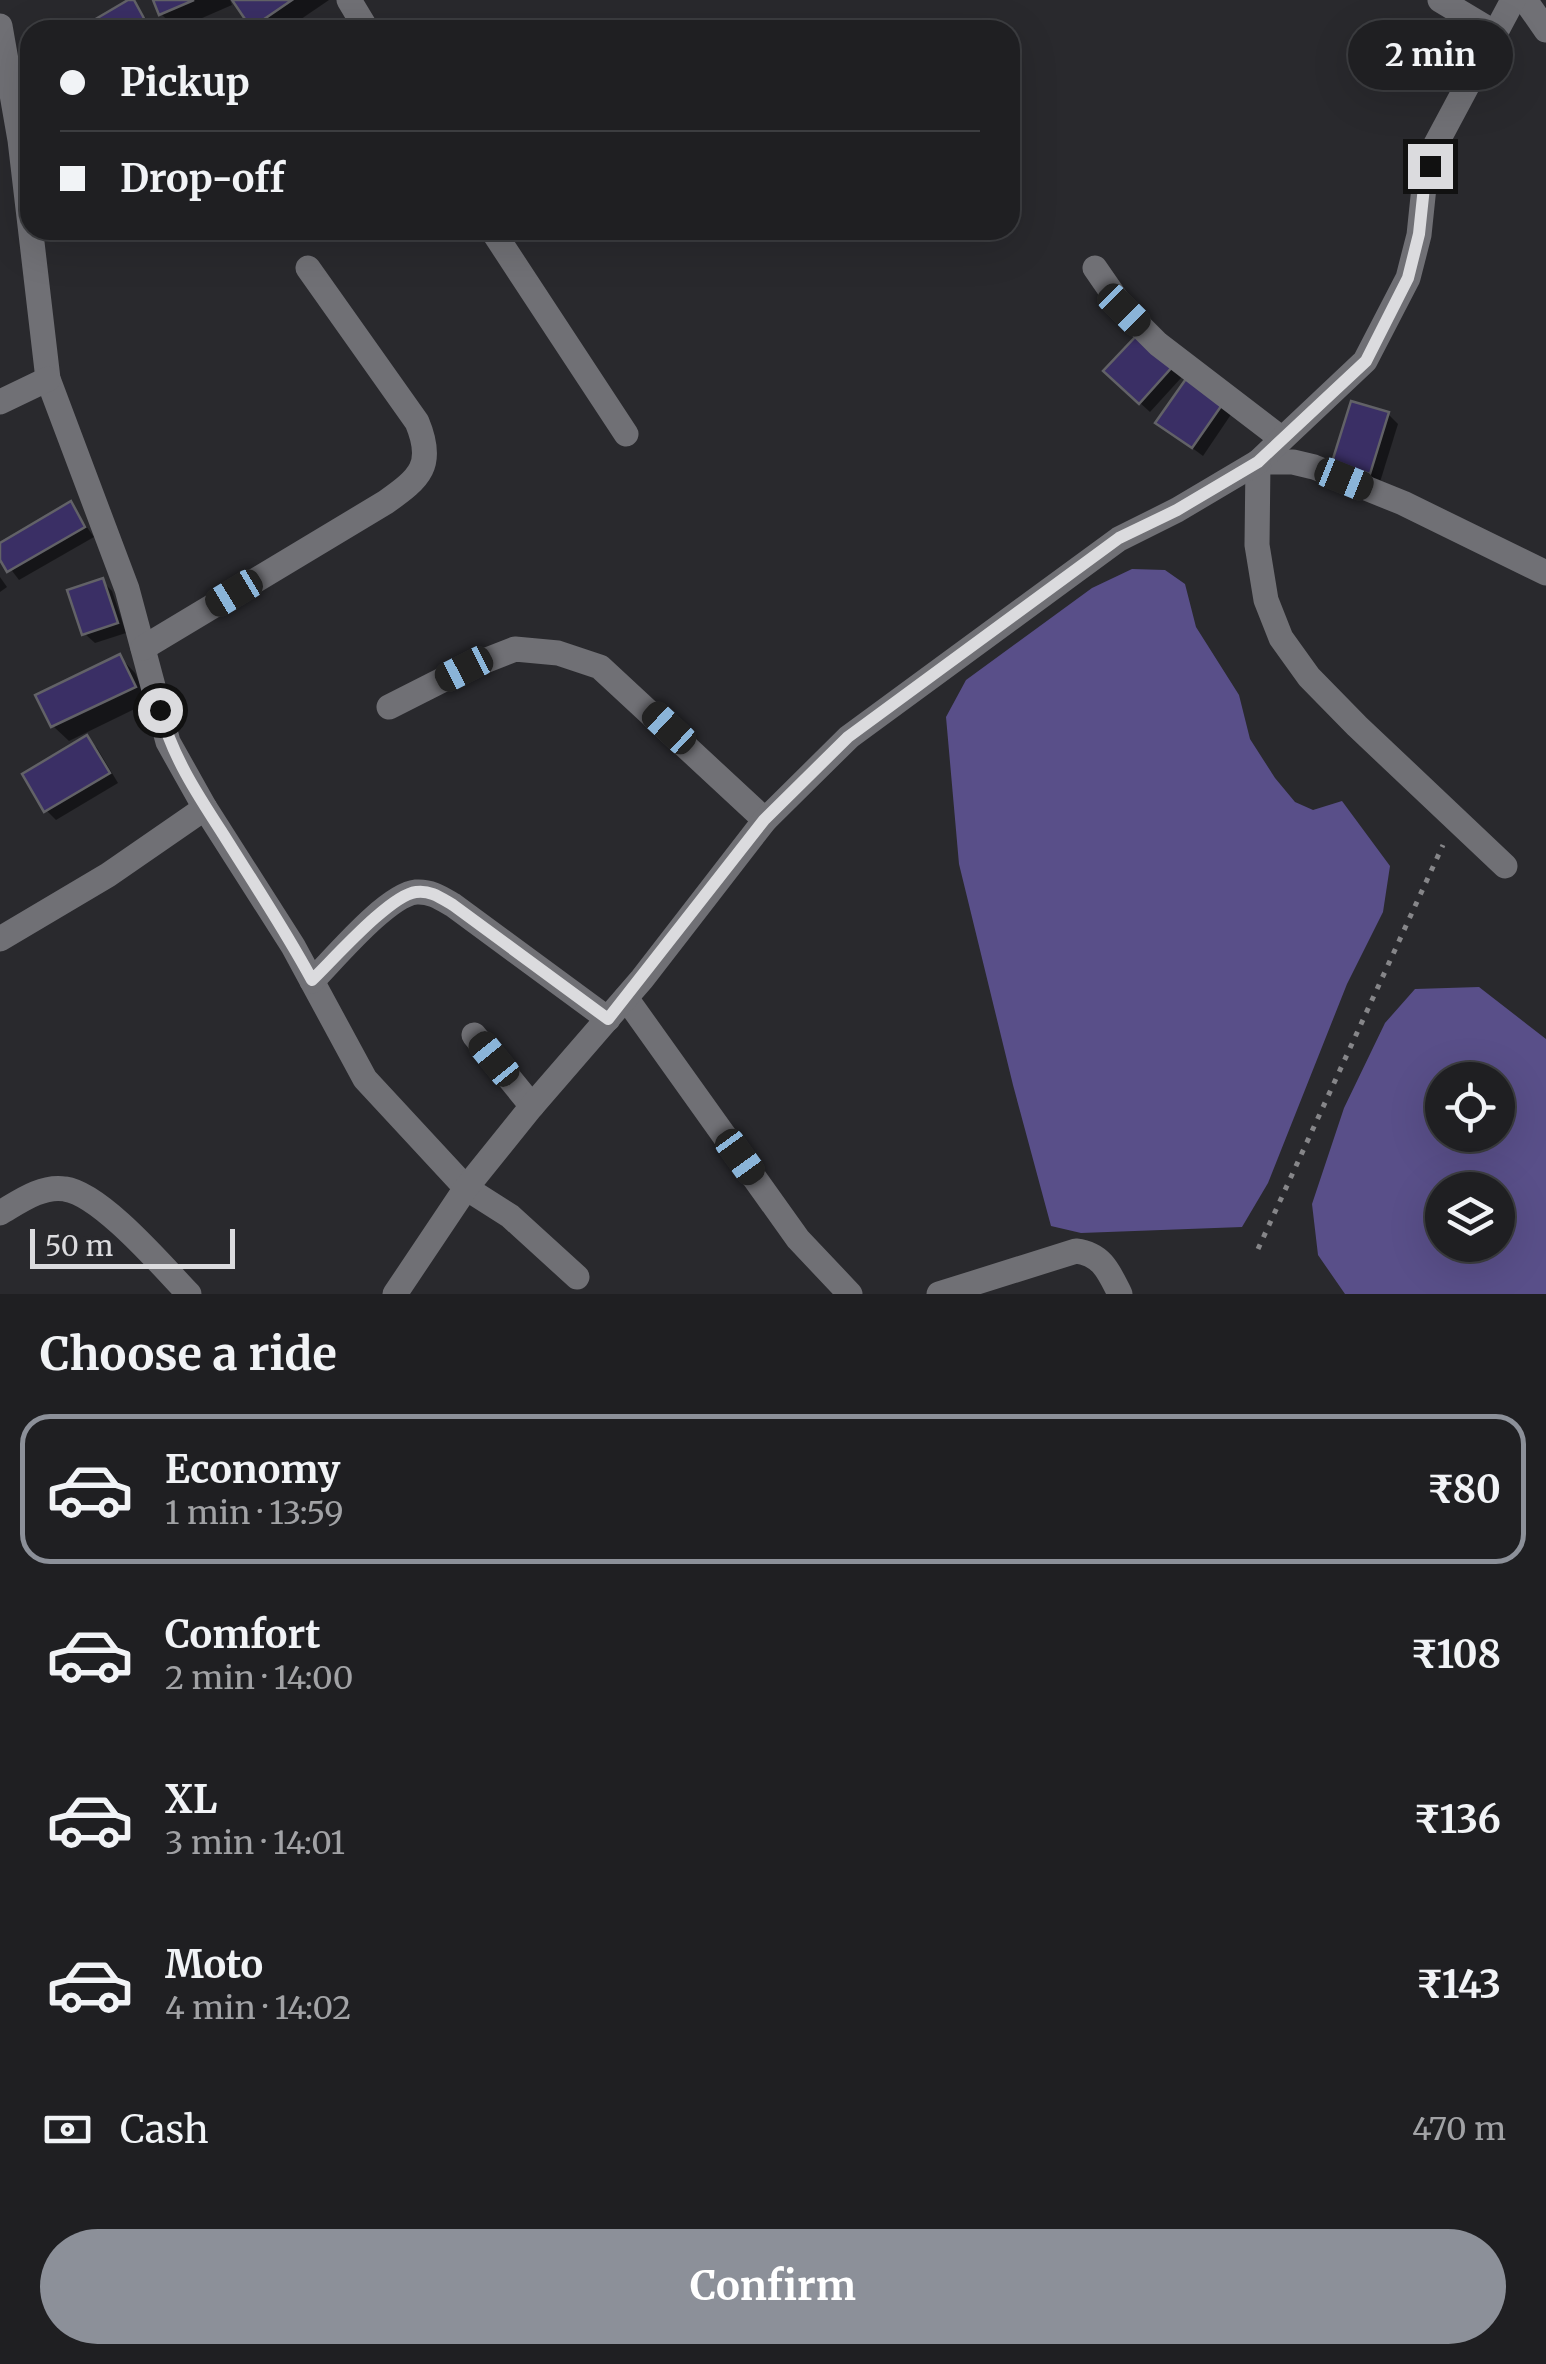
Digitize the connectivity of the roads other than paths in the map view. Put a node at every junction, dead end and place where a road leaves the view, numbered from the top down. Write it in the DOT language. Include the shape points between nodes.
graph roads {
  1 [pos="1440,0"];
  2 [pos="1513,0"];
  3 [pos="1525,0"];
  4 [pos="0,26"];
  5 [pos="1546,30"];
  6 [pos="1495,32"];
  7 [pos="20,140"];
  8 [pos="31,240"];
  9 [pos="499,240"];
  10 [pos="308,268"];
  11 [pos="1095,268"];
  12 [pos="48,379"];
  13 [pos="0,402"];
  14 [pos="626,434"];
  15 [pos="1282,439"];
  16 [pos="1258,462"];
  17 [pos="1546,573"];
  18 [pos="143,648"];
  19 [pos="389,707"];
  20 [pos="205,808"];
  21 [pos="764,820"];
  22 [pos="1505,866"];
  23 [pos="0,938"];
  24 [pos="312,980"];
  25 [pos="626,998"];
  26 [pos="608,1019"];
  27 [pos="474,1035"];
  28 [pos="532,1106"];
  29 [pos="466,1188"];
  30 [pos="0,1212"];
  31 [pos="577,1276"];
  32 [pos="189,1294"];
  33 [pos="395,1294"];
  34 [pos="850,1294"];
  35 [pos="939,1294"];
  36 [pos="1120,1294"];
  1 -- 6 [label="street"];
  2 -- 6 [label="street"];
  3 -- 5 [label="street"];
  4 -- 7 [label="street"];
  6 -- 15 [label="street" via="1436,144 1408,278 1396,304 1366,361"];
  8 -- 12 [label="street"];
  9 -- 14 [label="street"];
  10 -- 18 [label="street" via="417,422 426,457 421,471 386,502"];
  11 -- 15 [label="street" via="1158,344"];
  12 -- 13 [label="street"];
  12 -- 18 [label="street"];
  15 -- 16 [label="street"];
  16 -- 17 [label="street" via="1314,466"];
  16 -- 21 [label="street" via="1119,538 1012,615 848,737"];
  16 -- 22 [label="street" via="1257,545 1266,600 1281,638 1345,714"];
  18 -- 20 [label="street" via="168,742"];
  19 -- 21 [label="street" via="515,649 558,654 600,667"];
  20 -- 23 [label="street"];
  20 -- 24 [label="street"];
  21 -- 25 [label="street"];
  24 -- 26 [label="street" via="391,904 420,891 453,905"];
  24 -- 29 [label="street" via="365,1079"];
  25 -- 26 [label="street"];
  25 -- 34 [label="street" via="798,1239"];
  26 -- 28 [label="street"];
  27 -- 28 [label="street"];
  28 -- 29 [label="street"];
  29 -- 31 [label="street" via="510,1216"];
  29 -- 33 [label="street"];
  30 -- 32 [label="street" via="50,1190 84,1196"];
  35 -- 36 [label="street" via="1076,1251 1099,1259"];
}
